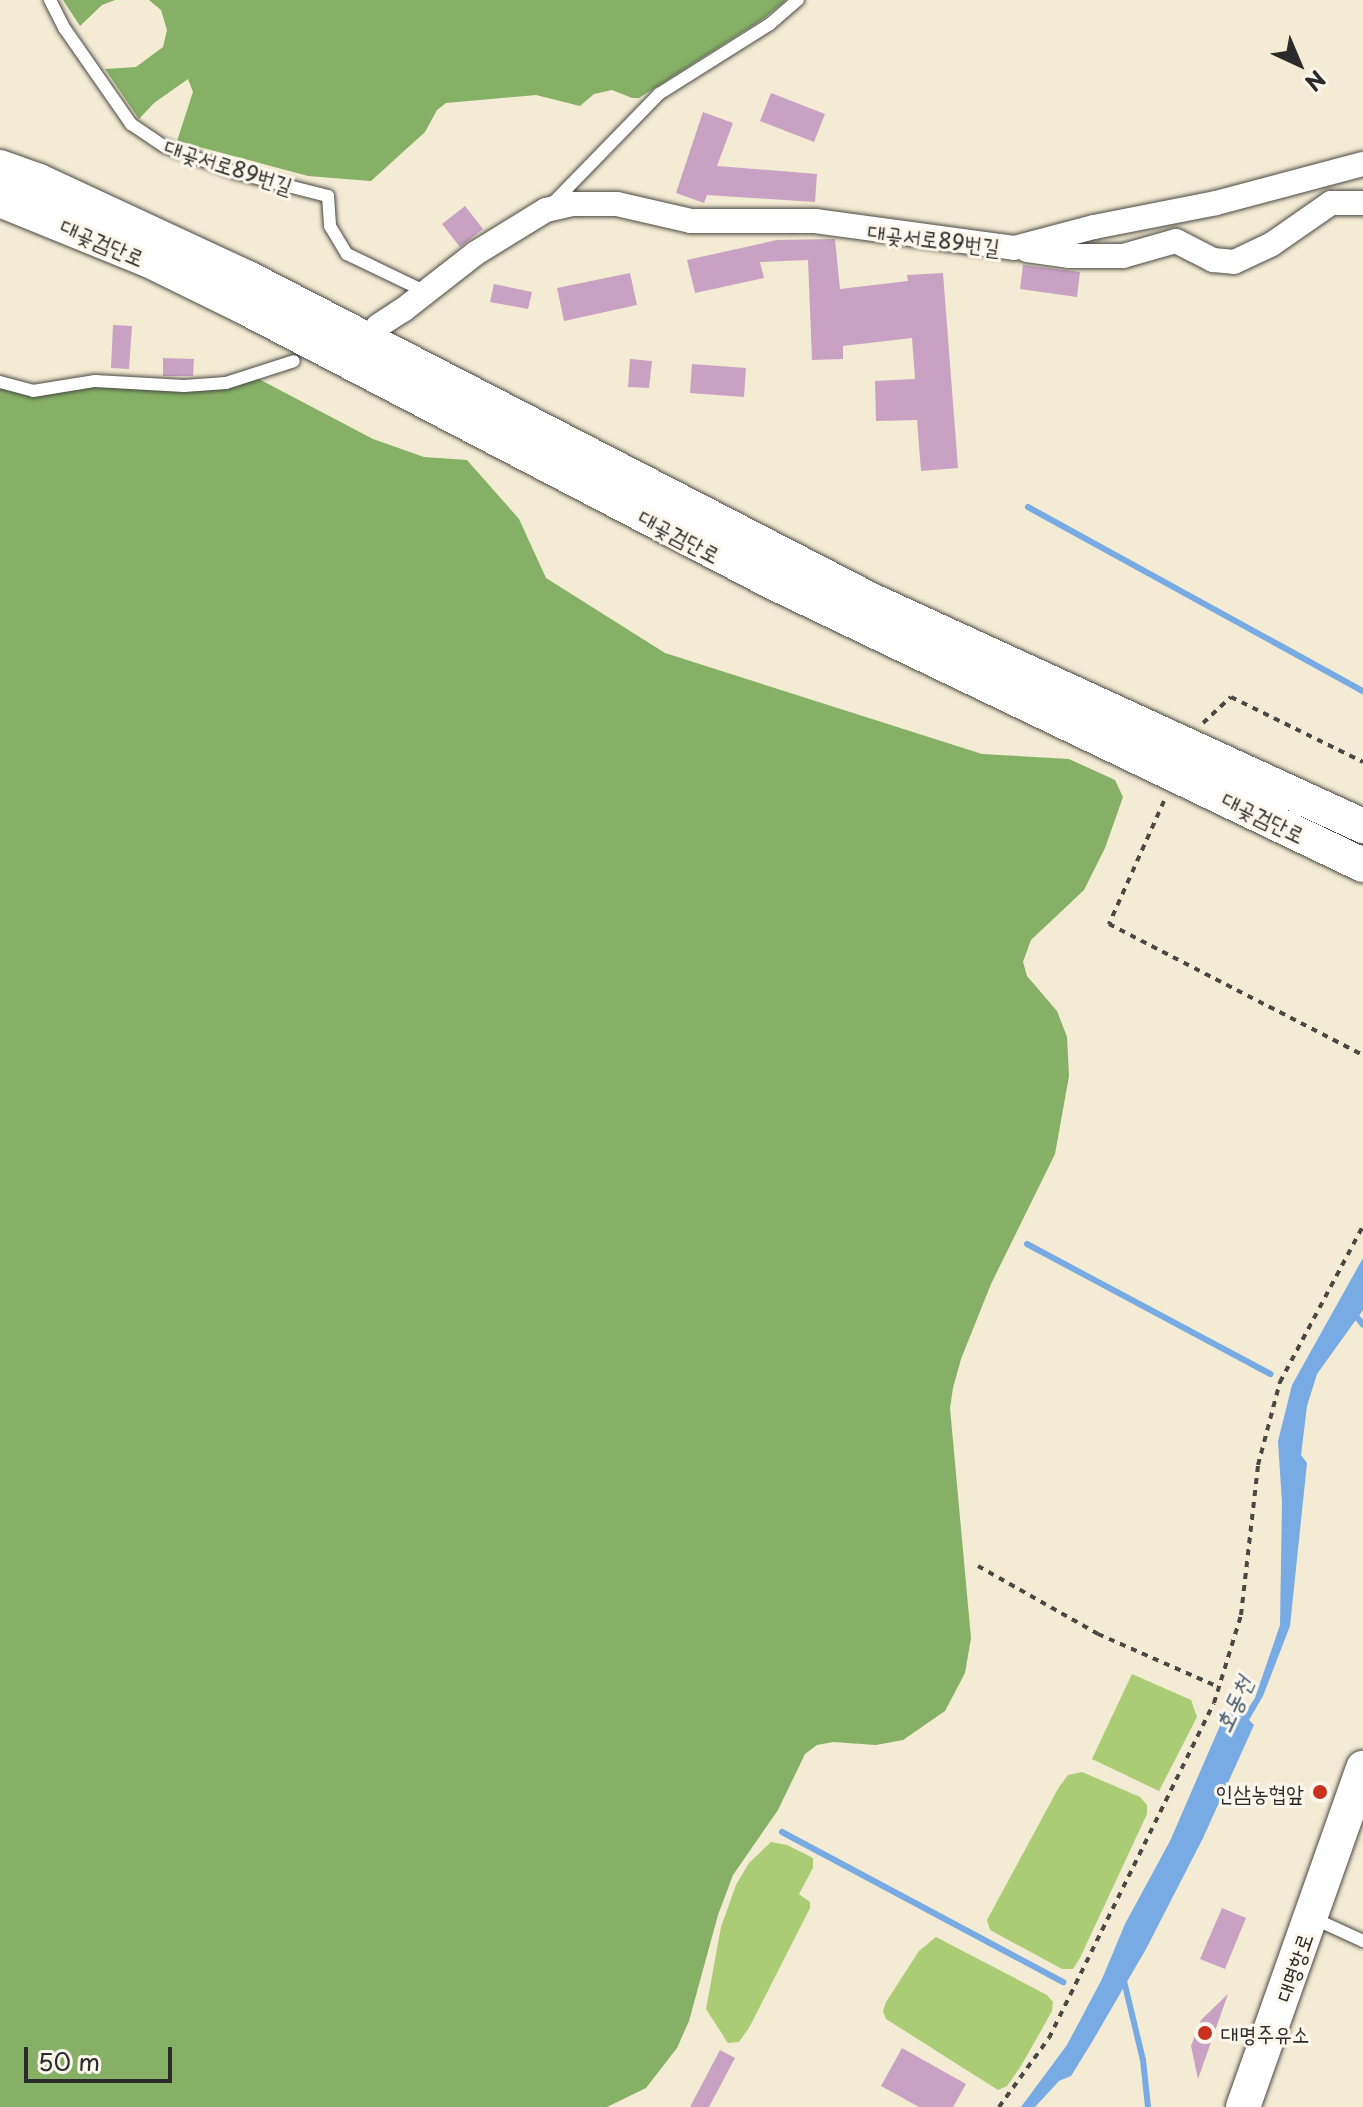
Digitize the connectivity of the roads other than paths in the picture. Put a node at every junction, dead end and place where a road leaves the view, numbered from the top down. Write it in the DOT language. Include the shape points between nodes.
graph roads {
  1 [pos="50,0"];
  2 [pos="798,0"];
  3 [pos="1363,164"];
  4 [pos="0,167"];
  5 [pos="0,200"];
  6 [pos="1363,203"];
  7 [pos="546,210"];
  8 [pos="1014,248"];
  9 [pos="426,292"];
  10 [pos="378,326"];
  11 [pos="294,361"];
  12 [pos="0,382"];
  13 [pos="1363,826"];
  14 [pos="1363,865"];
  15 [pos="1363,1768"];
  16 [pos="1310,1917"];
  17 [pos="1363,1941"];
  18 [pos="1243,2107"];
  1 -- 9 [label="lane, 대곶서로89번길" via="131,124 179,152 328,196 330,226 347,254"];
  2 -- 7 [label="lane, 대곶서로89번길" via="770,24 659,94"];
  3 -- 8 [label="street, 대곶서로89번길"];
  4 -- 13 [label="main road, 대곶검단로" via="248,278 869,599"];
  5 -- 14 [label="main road, 대곶검단로" via="229,299 772,582"];
  6 -- 8 [label="street" via="1331,203 1272,244 1234,262 1213,260 1176,241 1123,256"];
  7 -- 8 [label="street, 대곶서로89번길" via="594,202 677,220 801,220"];
  7 -- 9 [label="street, 대곶서로89번길"];
  9 -- 10 [label="street, 대곶서로89번길"];
  11 -- 12 [label="lane" via="226,383 198,385 95,381 33,391"];
  15 -- 16 [label="main road, 대명항로"];
  16 -- 17 [label="lane, 대명항로"];
  16 -- 18 [label="main road, 대명항로"];
}
